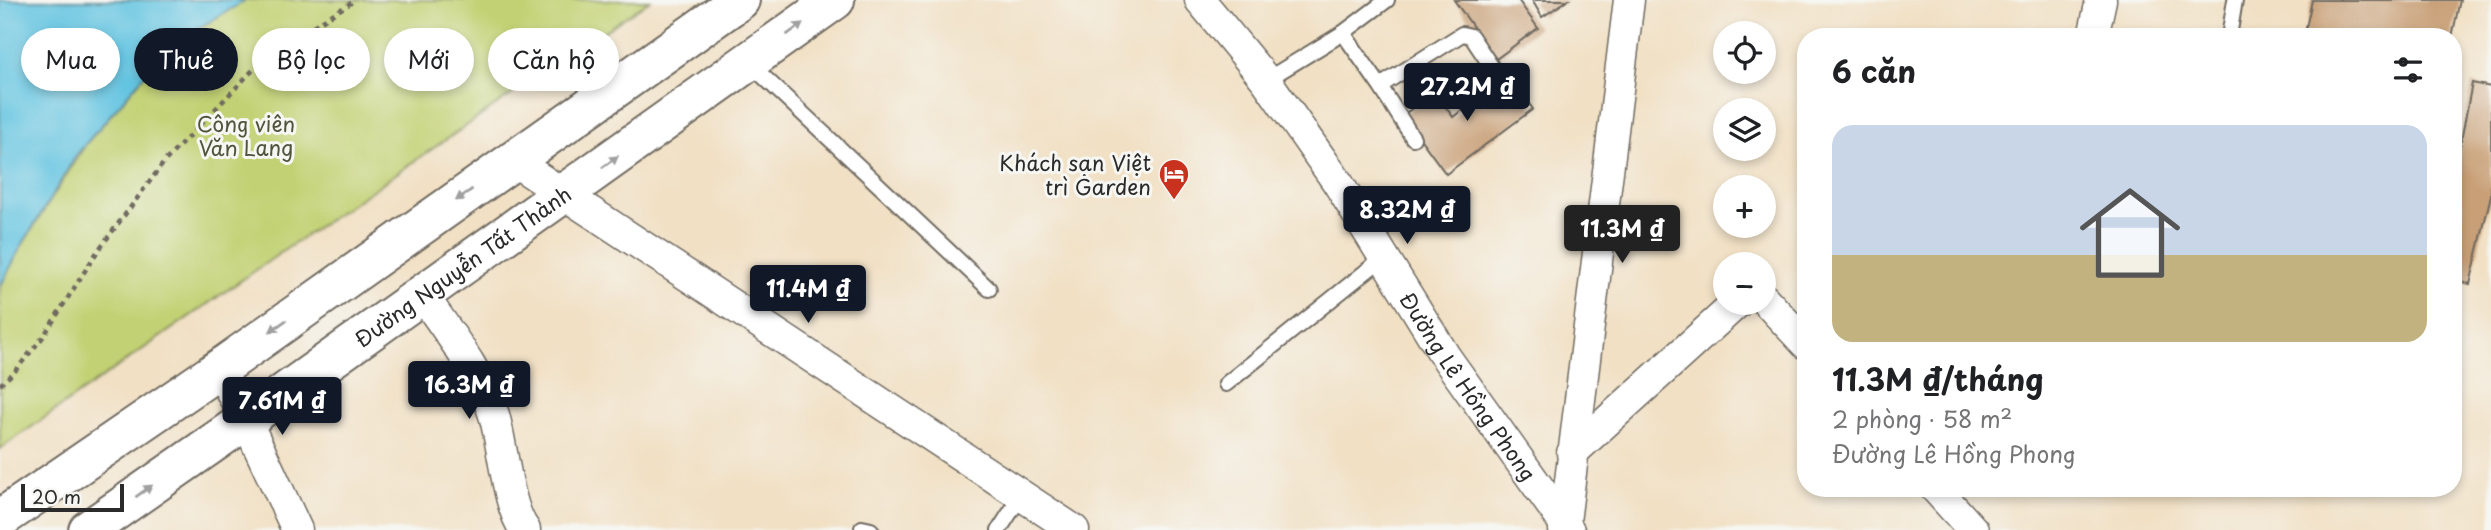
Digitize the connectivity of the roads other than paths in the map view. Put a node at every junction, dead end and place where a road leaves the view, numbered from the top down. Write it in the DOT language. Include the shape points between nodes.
graph roads {
  1 [pos="740,0"];
  2 [pos="835,0"];
  3 [pos="1200,0"];
  4 [pos="1387,0"];
  5 [pos="1629,0"];
  6 [pos="2101,0"];
  7 [pos="2235,0"];
  8 [pos="2096,28"];
  9 [pos="2230,28"];
  10 [pos="1343,33"];
  11 [pos="748,62"];
  12 [pos="1492,66"];
  13 [pos="1266,80"];
  14 [pos="1380,86"];
  15 [pos="1413,138"];
  16 [pos="512,160"];
  17 [pos="562,196"];
  18 [pos="1384,257"];
  19 [pos="989,289"];
  20 [pos="422,294"];
  21 [pos="1776,312"];
  22 [pos="1724,315"];
  23 [pos="1797,334"];
  24 [pos="219,369"];
  25 [pos="1226,384"];
  26 [pos="246,420"];
  27 [pos="1572,453"];
  28 [pos="1022,495"];
  29 [pos="1943,497"];
  30 [pos="0,519"];
  31 [pos="1566,528"];
  32 [pos="88,530"];
  33 [pos="298,530"];
  34 [pos="525,530"];
  35 [pos="999,530"];
  36 [pos="1074,530"];
  37 [pos="1973,530"];
  1 -- 16 [label="main road"];
  11 -- 2 [label="main road, Đường Nguyễn Tất Thành, one-way"];
  3 -- 13 [label="street, Đường Lê Hồng Phong"];
  4 -- 10 [label="lane"];
  5 -- 27 [label="street"];
  6 -- 8 [label="street"];
  7 -- 9 [label="lane"];
  10 -- 13 [label="lane"];
  10 -- 14 [label="lane"];
  17 -- 11 [label="main road, Đường Nguyễn Tất Thành, one-way"];
  11 -- 19 [label="lane"];
  12 -- 14 [label="lane" via="1471,36 1462,34"];
  13 -- 18 [label="street, Đường Lê Hồng Phong"];
  14 -- 15 [label="lane"];
  16 -- 17 [label="street"];
  16 -- 24 [label="main road, one-way"];
  17 -- 20 [label="main road, Đường Nguyễn Tất Thành"];
  17 -- 28 [label="street"];
  18 -- 25 [label="lane"];
  18 -- 31 [label="street, Đường Lê Hồng Phong" via="1445,356"];
  20 -- 26 [label="main road, Đường Nguyễn Tất Thành"];
  20 -- 34 [label="street" via="470,365 494,414 519,523"];
  21 -- 23 [label="street"];
  22 -- 27 [label="street"];
  24 -- 26 [label="street"];
  24 -- 30 [label="main road"];
  32 -- 26 [label="main road, Đường Nguyễn Tất Thành, one-way"];
  26 -- 33 [label="street"];
  27 -- 31 [label="street"];
  28 -- 35 [label="lane"];
  28 -- 36 [label="street"];
  29 -- 37 [label="street"];
}
